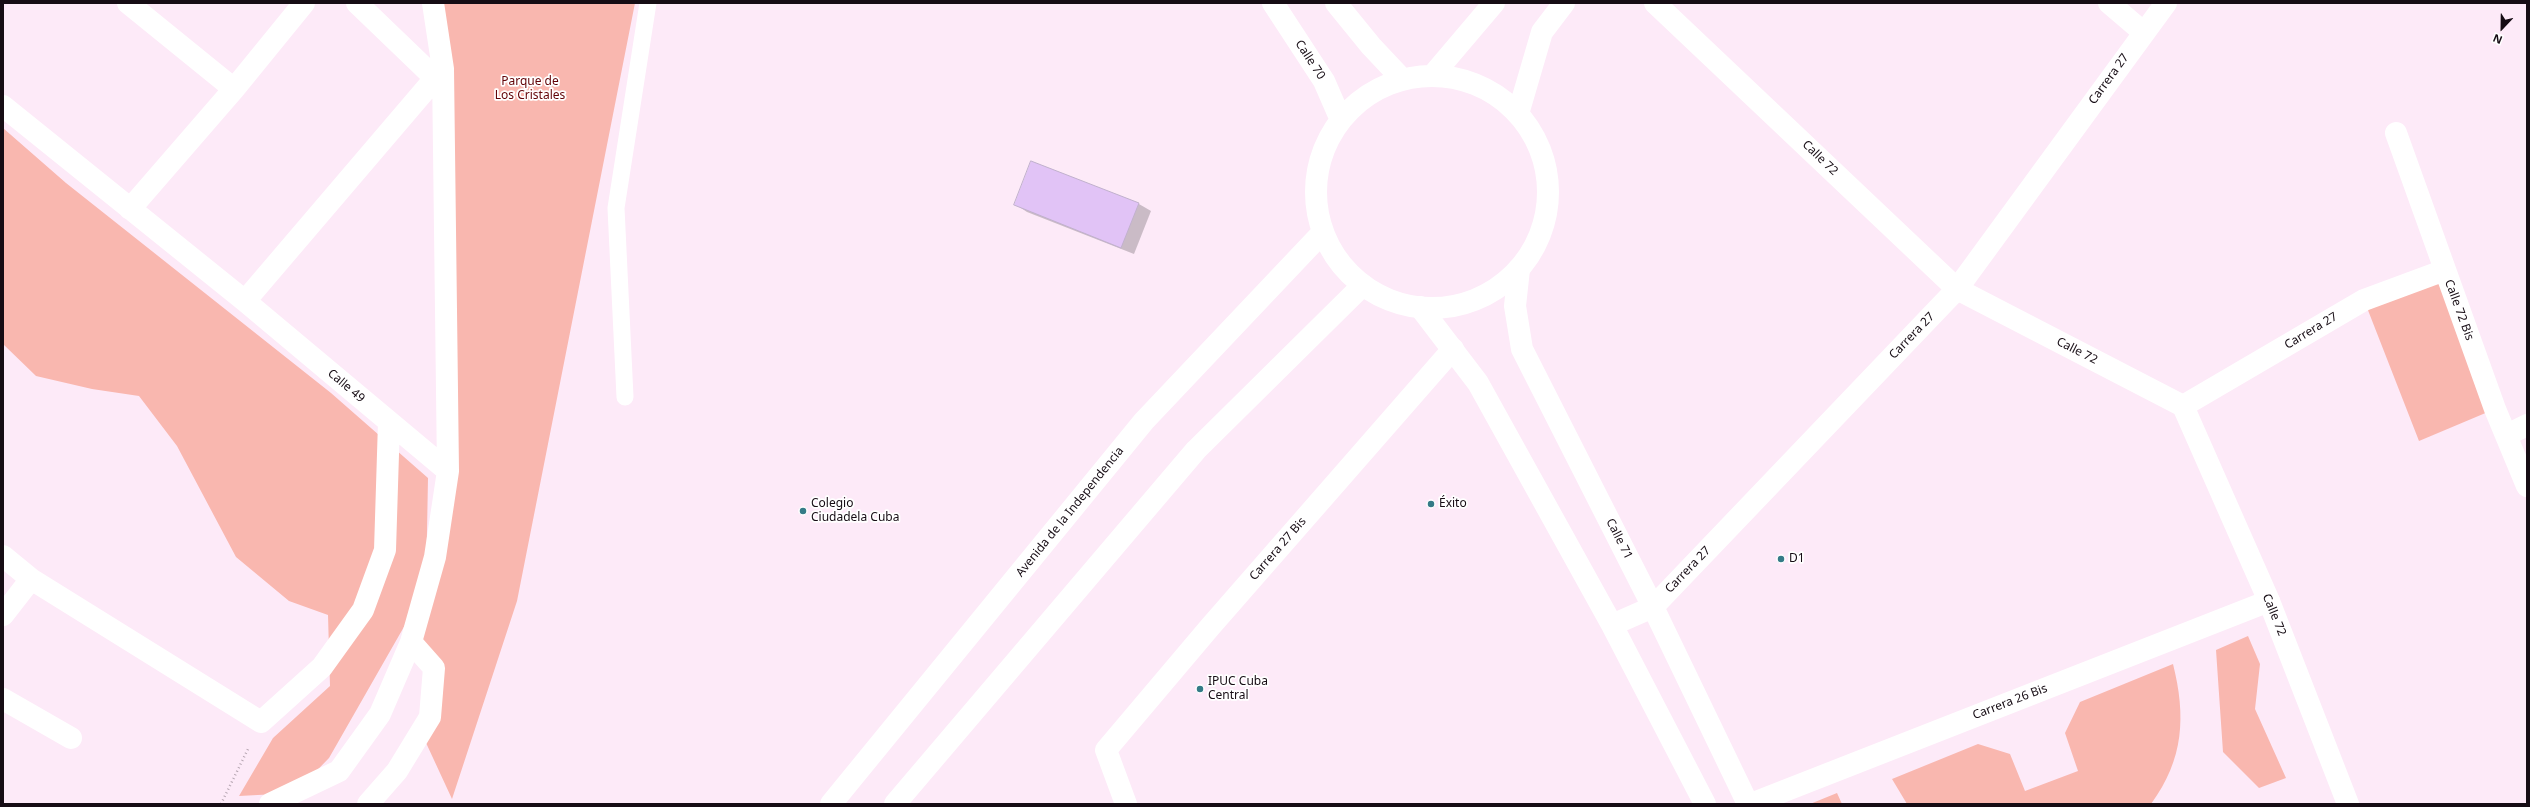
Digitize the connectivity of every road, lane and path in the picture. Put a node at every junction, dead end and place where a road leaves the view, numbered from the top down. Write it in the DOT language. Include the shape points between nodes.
graph roads {
  1 [pos="128,3"];
  2 [pos="304,3"];
  3 [pos="357,3"];
  4 [pos="433,3"];
  5 [pos="648,3"];
  6 [pos="1273,3"];
  7 [pos="1336,3"];
  8 [pos="1494,3"];
  9 [pos="1564,3"];
  10 [pos="1655,3"];
  11 [pos="2109,3"];
  12 [pos="2166,3"];
  13 [pos="2143,32"];
  14 [pos="439,74"];
  15 [pos="1432,76"];
  16 [pos="1403,80"];
  17 [pos="234,88"];
  18 [pos="3,106"];
  19 [pos="1518,114"];
  20 [pos="1341,120"];
  21 [pos="2396,133"];
  22 [pos="130,209"];
  23 [pos="1323,232"];
  24 [pos="1519,269"];
  25 [pos="2445,270"];
  26 [pos="1363,285"];
  27 [pos="1957,289"];
  28 [pos="245,301"];
  29 [pos="1420,307"];
  30 [pos="1453,349"];
  31 [pos="625,397"];
  32 [pos="2183,406"];
  33 [pos="388,422"];
  34 [pos="2527,425"];
  35 [pos="2507,435"];
  36 [pos="448,471"];
  37 [pos="2527,486"];
  38 [pos="3,556"];
  39 [pos="31,579"];
  40 [pos="2269,601"];
  41 [pos="1653,607"];
  42 [pos="3,615"];
  43 [pos="1612,625"];
  44 [pos="411,642"];
  45 [pos="3,700"];
  46 [pos="261,722"];
  47 [pos="71,738"];
  48 [pos="221,804"];
  49 [pos="270,804"];
  50 [pos="368,804"];
  51 [pos="831,804"];
  52 [pos="895,804"];
  53 [pos="1126,804"];
  54 [pos="1705,804"];
  55 [pos="1750,804"];
  56 [pos="2348,804"];
  1 -- 17 [label="street"];
  2 -- 17 [label="street"];
  3 -- 14 [label="street"];
  4 -- 14 [label="street"];
  5 -- 31 [label="lane" via="616,208"];
  6 -- 20 [label="street, Calle 70" via="1324,80"];
  7 -- 16 [label="street"];
  8 -- 15 [label="street"];
  9 -- 19 [label="street" via="1542,32"];
  10 -- 27 [label="street, Calle 72"];
  11 -- 13 [label="street"];
  12 -- 13 [label="street, Carrera 27"];
  13 -- 27 [label="street, Carrera 27"];
  14 -- 28 [label="street"];
  14 -- 36 [label="street"];
  15 -- 16 [label="street"];
  15 -- 19 [label="street" via="1479,86 1502,100"];
  16 -- 20 [label="street" via="1369,95"];
  17 -- 22 [label="street"];
  18 -- 22 [label="street, Calle 49"];
  19 -- 24 [label="street" via="1535,138 1545,165 1548,193 1545,221 1535,247"];
  20 -- 23 [label="street" via="1325,145 1317,174 1316,203"];
  21 -- 25 [label="street, Calle 72 Bis"];
  22 -- 28 [label="street, Calle 49"];
  23 -- 26 [label="street" via="1338,260"];
  23 -- 51 [label="street, Avenida de la Independencia" via="1144,421"];
  24 -- 29 [label="street" via="1484,295 1456,305"];
  24 -- 41 [label="street, Calle 71" via="1515,306 1522,349"];
  25 -- 32 [label="street, Carrera 27" via="2364,300"];
  25 -- 35 [label="street, Calle 72 Bis"];
  26 -- 29 [label="street" via="1399,303"];
  26 -- 52 [label="street" via="1196,450"];
  27 -- 32 [label="street, Calle 72"];
  27 -- 41 [label="street, Carrera 27"];
  28 -- 33 [label="street, Calle 49"];
  29 -- 30 [label="street"];
  30 -- 43 [label="street" via="1478,383"];
  30 -- 53 [label="street, Carrera 27 Bis" via="1106,750"];
  32 -- 40 [label="street, Calle 72"];
  33 -- 36 [label="street, Calle 49"];
  33 -- 46 [label="street" via="385,550 363,610 322,667"];
  34 -- 35 [label="street"];
  35 -- 37 [label="street, Calle 72 Bis"];
  36 -- 44 [label="street" via="435,557"];
  38 -- 39 [label="street"];
  39 -- 42 [label="street"];
  39 -- 46 [label="street"];
  40 -- 55 [label="street, Carrera 26 Bis"];
  40 -- 56 [label="street, Calle 72"];
  41 -- 43 [label="street, Carrera 27"];
  41 -- 55 [label="street, Calle 71"];
  43 -- 54 [label="street"];
  44 -- 49 [label="street" via="380,714 339,771"];
  44 -- 50 [label="street" via="434,668 430,717 397,771"];
  45 -- 47 [label="street"];
  46 -- 48 [label="path"];
}
